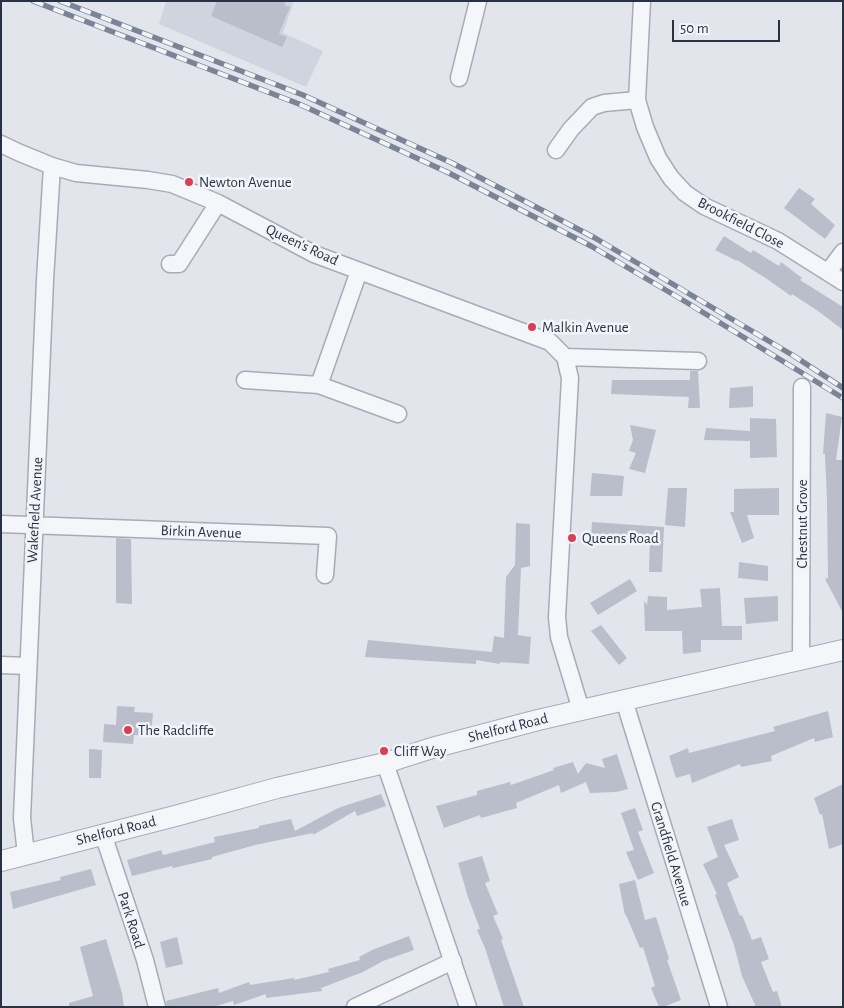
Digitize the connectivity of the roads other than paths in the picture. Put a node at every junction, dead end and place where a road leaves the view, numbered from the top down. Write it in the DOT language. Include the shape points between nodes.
graph roads {
  1 [pos="478,1"];
  2 [pos="642,1"];
  3 [pos="460,78"];
  4 [pos="637,100"];
  5 [pos="1,144"];
  6 [pos="556,150"];
  7 [pos="52,166"];
  8 [pos="218,203"];
  9 [pos="843,252"];
  10 [pos="170,264"];
  11 [pos="359,271"];
  12 [pos="828,272"];
  13 [pos="843,282"];
  14 [pos="565,357"];
  15 [pos="698,362"];
  16 [pos="245,380"];
  17 [pos="319,385"];
  18 [pos="802,388"];
  19 [pos="398,414"];
  20 [pos="1,524"];
  21 [pos="35,526"];
  22 [pos="325,574"];
  23 [pos="843,650"];
  24 [pos="801,660"];
  25 [pos="1,665"];
  26 [pos="28,666"];
  27 [pos="624,700"];
  28 [pos="581,710"];
  29 [pos="385,763"];
  30 [pos="103,834"];
  31 [pos="26,854"];
  32 [pos="1,860"];
  33 [pos="453,961"];
  34 [pos="157,1007"];
  35 [pos="355,1007"];
  36 [pos="468,1007"];
  37 [pos="719,1007"];
  1 -- 3 [label="street"];
  2 -- 4 [label="street, Brookfield Close"];
  4 -- 6 [label="street" via="592,107"];
  4 -- 12 [label="street, Brookfield Close" via="658,158 685,192 704,206 778,241"];
  5 -- 7 [label="street"];
  7 -- 8 [label="street, Queen's Road" via="76,173 172,184"];
  7 -- 21 [label="street, Wakefield Avenue"];
  8 -- 10 [label="street" via="179,264"];
  8 -- 11 [label="street, Queen's Road" via="314,254"];
  9 -- 12 [label="street"];
  11 -- 14 [label="street, Queen's Road" via="550,342"];
  11 -- 17 [label="street"];
  12 -- 13 [label="street, Brookfield Close"];
  14 -- 15 [label="street"];
  14 -- 28 [label="street" via="570,378 557,616"];
  16 -- 17 [label="street"];
  17 -- 19 [label="street"];
  18 -- 24 [label="street, Chestnut Grove"];
  20 -- 21 [label="street"];
  21 -- 22 [label="street, Birkin Avenue" via="328,536"];
  21 -- 26 [label="street, Wakefield Avenue"];
  23 -- 24 [label="street, Shelford Road"];
  24 -- 27 [label="street, Shelford Road"];
  25 -- 26 [label="street"];
  26 -- 31 [label="street, Wakefield Avenue" via="22,818"];
  27 -- 28 [label="street, Shelford Road"];
  27 -- 37 [label="street, Grandfield Avenue"];
  28 -- 29 [label="street, Shelford Road"];
  29 -- 30 [label="street, Shelford Road"];
  29 -- 33 [label="street"];
  30 -- 31 [label="street, Shelford Road"];
  30 -- 34 [label="street, Park Road" via="145,960"];
  31 -- 32 [label="street, Shelford Road"];
  33 -- 35 [label="street"];
  33 -- 36 [label="street"];
}
